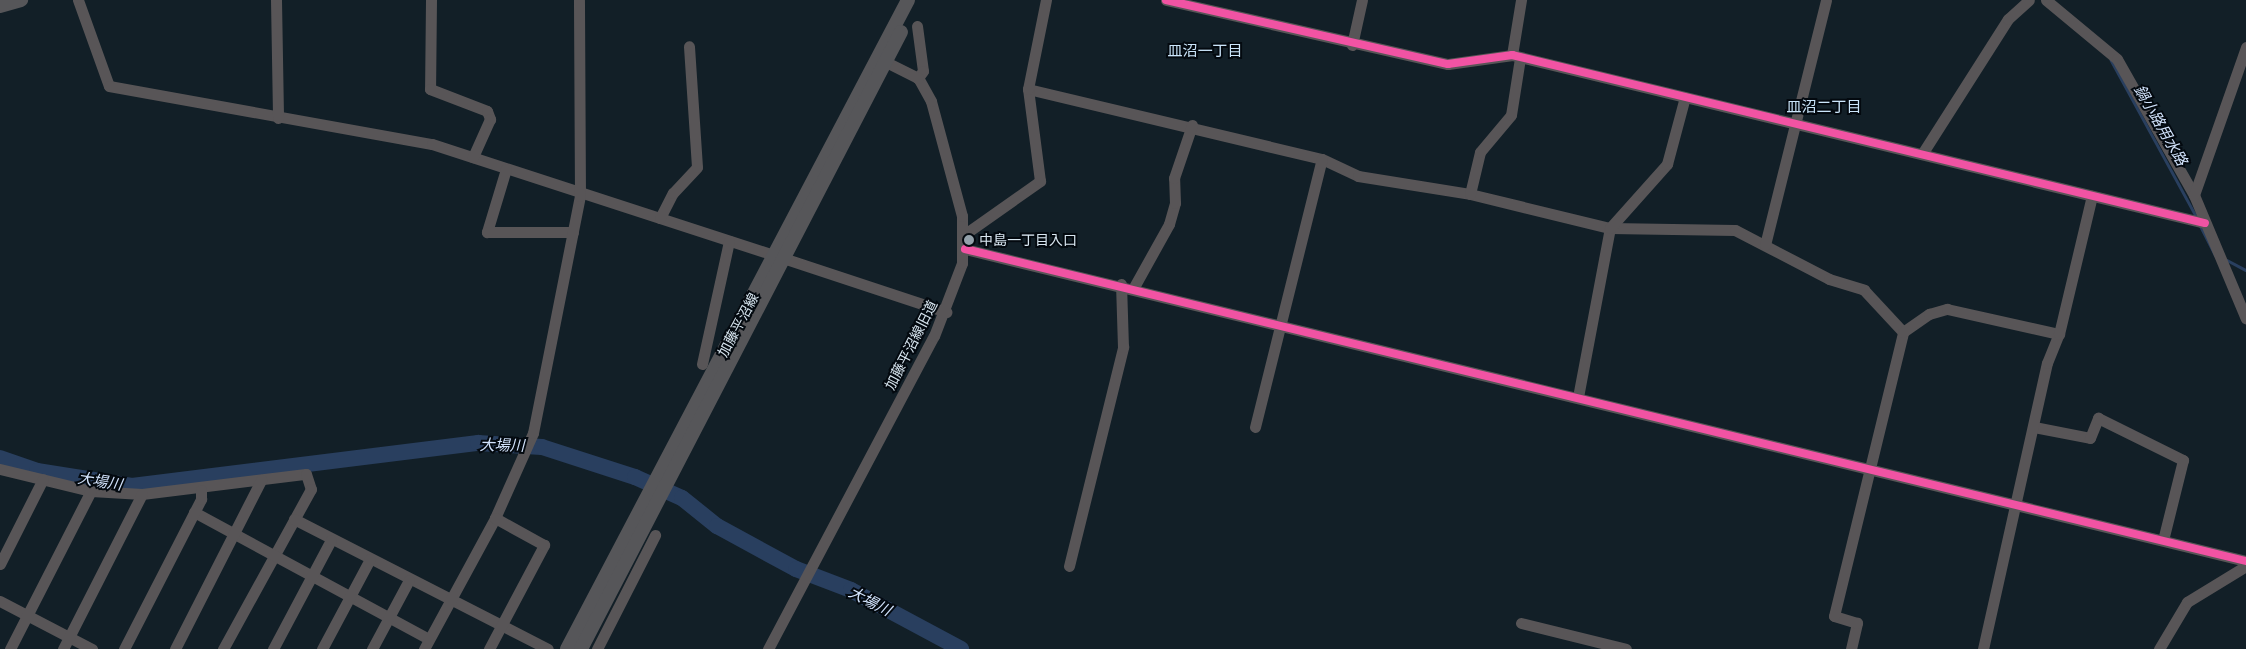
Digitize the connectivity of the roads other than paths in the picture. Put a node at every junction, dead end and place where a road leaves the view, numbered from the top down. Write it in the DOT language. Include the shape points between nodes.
graph roads {
  1 [pos="21,0"];
  2 [pos="78,0"];
  3 [pos="276,0"];
  4 [pos="431,0"];
  5 [pos="579,0"];
  6 [pos="908,0"];
  7 [pos="916,0"];
  8 [pos="1046,0"];
  9 [pos="1166,0"];
  10 [pos="1362,0"];
  11 [pos="1521,0"];
  12 [pos="1826,0"];
  13 [pos="2029,0"];
  14 [pos="2046,0"];
  15 [pos="0,6"];
  16 [pos="917,26"];
  17 [pos="1352,45"];
  18 [pos="689,46"];
  19 [pos="2246,47"];
  20 [pos="1516,56"];
  21 [pos="883,60"];
  22 [pos="918,78"];
  23 [pos="1028,88"];
  24 [pos="1686,96"];
  25 [pos="278,118"];
  26 [pos="1795,123"];
  27 [pos="1192,125"];
  28 [pos="1922,154"];
  29 [pos="473,157"];
  30 [pos="1322,160"];
  31 [pos="506,169"];
  32 [pos="1470,194"];
  33 [pos="2194,195"];
  34 [pos="580,196"];
  35 [pos="2092,196"];
  36 [pos="660,218"];
  37 [pos="2205,223"];
  38 [pos="1610,228"];
  39 [pos="572,232"];
  40 [pos="965,234"];
  41 [pos="729,241"];
  42 [pos="1765,245"];
  43 [pos="965,249"];
  44 [pos="780,258"];
  45 [pos="1121,284"];
  46 [pos="1134,288"];
  47 [pos="946,312"];
  48 [pos="2246,319"];
  49 [pos="1282,324"];
  50 [pos="1903,332"];
  51 [pos="2059,334"];
  52 [pos="702,364"];
  53 [pos="1578,397"];
  54 [pos="1255,427"];
  55 [pos="2034,427"];
  56 [pos="0,469"];
  57 [pos="1868,469"];
  58 [pos="43,479"];
  59 [pos="261,480"];
  60 [pos="201,490"];
  61 [pos="91,491"];
  62 [pos="142,494"];
  63 [pos="653,500"];
  64 [pos="2018,506"];
  65 [pos="194,512"];
  66 [pos="495,518"];
  67 [pos="294,519"];
  68 [pos="236,535"];
  69 [pos="654,535"];
  70 [pos="331,540"];
  71 [pos="2163,540"];
  72 [pos="273,555"];
  73 [pos="370,559"];
  74 [pos="2246,561"];
  75 [pos="0,564"];
  76 [pos="1069,566"];
  77 [pos="2246,566"];
  78 [pos="311,576"];
  79 [pos="409,580"];
  80 [pos="349,598"];
  81 [pos="450,600"];
  82 [pos="0,601"];
  83 [pos="27,615"];
  84 [pos="389,618"];
  85 [pos="1521,623"];
  86 [pos="502,625"];
  87 [pos="69,637"];
  88 [pos="427,644"];
  89 [pos="10,649"];
  90 [pos="63,649"];
  91 [pos="92,649"];
  92 [pos="124,649"];
  93 [pos="175,649"];
  94 [pos="223,649"];
  95 [pos="273,649"];
  96 [pos="322,649"];
  97 [pos="372,649"];
  98 [pos="489,649"];
  99 [pos="548,649"];
  100 [pos="567,649"];
  101 [pos="581,649"];
  102 [pos="597,649"];
  103 [pos="768,649"];
  104 [pos="1626,649"];
  105 [pos="1851,649"];
  106 [pos="1983,649"];
  107 [pos="2159,649"];
  1 -- 15 [label="main road"];
  2 -- 25 [label="street" via="109,86"];
  3 -- 25 [label="street"];
  4 -- 29 [label="street" via="430,89 488,111 490,119"];
  5 -- 34 [label="street"];
  6 -- 21 [label="main road, 加藤平沼線"];
  7 -- 21 [label="main road, 加藤平沼線"];
  8 -- 23 [label="street"];
  9 -- 17 [label="street"];
  10 -- 17 [label="street"];
  11 -- 20 [label="street"];
  12 -- 26 [label="street"];
  13 -- 28 [label="street" via="2008,19"];
  14 -- 33 [label="street" via="2117,59"];
  16 -- 22 [label="street" via="923,71"];
  17 -- 20 [label="street" via="1448,64"];
  18 -- 36 [label="street" via="697,167 673,193"];
  19 -- 33 [label="street"];
  20 -- 24 [label="street"];
  20 -- 32 [label="street" via="1511,115 1480,152"];
  21 -- 22 [label="street"];
  21 -- 44 [label="main road, 加藤平沼線"];
  22 -- 40 [label="street, 加藤平沼線旧道" via="931,101"];
  23 -- 27 [label="street"];
  23 -- 40 [label="street" via="1040,181"];
  24 -- 26 [label="street"];
  24 -- 38 [label="street" via="1667,164"];
  25 -- 29 [label="street" via="432,144"];
  26 -- 28 [label="street"];
  26 -- 42 [label="street"];
  27 -- 30 [label="street"];
  27 -- 46 [label="street" via="1174,178 1175,203 1169,224"];
  28 -- 35 [label="street"];
  29 -- 31 [label="street"];
  30 -- 32 [label="street" via="1358,176"];
  30 -- 49 [label="street"];
  31 -- 34 [label="street"];
  31 -- 39 [label="street" via="488,232"];
  32 -- 38 [label="street"];
  33 -- 37 [label="street"];
  34 -- 36 [label="street"];
  34 -- 39 [label="street"];
  35 -- 37 [label="street"];
  35 -- 51 [label="street"];
  36 -- 41 [label="street"];
  37 -- 48 [label="street"];
  38 -- 42 [label="street" via="1735,230"];
  38 -- 53 [label="street"];
  39 -- 66 [label="street" via="528,452"];
  40 -- 43 [label="street, 加藤平沼線旧道"];
  41 -- 44 [label="street"];
  41 -- 52 [label="street"];
  42 -- 50 [label="street" via="1829,279 1864,290"];
  43 -- 45 [label="street"];
  43 -- 47 [label="street, 加藤平沼線旧道"];
  44 -- 47 [label="street"];
  44 -- 63 [label="main road, 加藤平沼線"];
  45 -- 46 [label="street"];
  45 -- 76 [label="street" via="1123,347"];
  46 -- 49 [label="street"];
  47 -- 103 [label="street, 加藤平沼線旧道"];
  49 -- 53 [label="street"];
  49 -- 54 [label="street"];
  50 -- 51 [label="street" via="1929,314 1947,309"];
  50 -- 57 [label="street"];
  51 -- 55 [label="street" via="2047,363"];
  53 -- 57 [label="street"];
  55 -- 64 [label="street"];
  55 -- 71 [label="street" via="2090,438 2098,418 2183,460"];
  56 -- 58 [label="street"];
  57 -- 64 [label="street"];
  57 -- 105 [label="street" via="1834,616 1857,623"];
  58 -- 61 [label="street"];
  58 -- 75 [label="street"];
  59 -- 60 [label="street"];
  59 -- 67 [label="street" via="306,474 311,489"];
  59 -- 68 [label="street"];
  60 -- 62 [label="street"];
  60 -- 65 [label="street"];
  61 -- 62 [label="street"];
  61 -- 83 [label="street"];
  62 -- 87 [label="street"];
  63 -- 100 [label="main road, 加藤平沼線"];
  63 -- 101 [label="main road, 加藤平沼線"];
  64 -- 71 [label="street"];
  64 -- 106 [label="street"];
  65 -- 68 [label="street"];
  65 -- 92 [label="street"];
  66 -- 81 [label="street"];
  66 -- 86 [label="street" via="544,545"];
  67 -- 70 [label="street"];
  67 -- 72 [label="street"];
  68 -- 72 [label="street"];
  68 -- 93 [label="street"];
  69 -- 102 [label="street"];
  70 -- 73 [label="street"];
  70 -- 78 [label="street"];
  71 -- 74 [label="street"];
  72 -- 78 [label="street"];
  72 -- 94 [label="street"];
  73 -- 79 [label="street"];
  73 -- 80 [label="street"];
  77 -- 107 [label="street" via="2188,602"];
  78 -- 80 [label="street"];
  78 -- 95 [label="street"];
  79 -- 81 [label="street"];
  79 -- 84 [label="street"];
  80 -- 84 [label="street"];
  80 -- 96 [label="street"];
  81 -- 86 [label="street"];
  81 -- 88 [label="street"];
  82 -- 83 [label="street"];
  83 -- 87 [label="street"];
  83 -- 89 [label="street"];
  84 -- 88 [label="street"];
  84 -- 97 [label="street"];
  85 -- 104 [label="street"];
  86 -- 98 [label="street"];
  86 -- 99 [label="street"];
  87 -- 90 [label="street"];
  87 -- 91 [label="street"];
}
